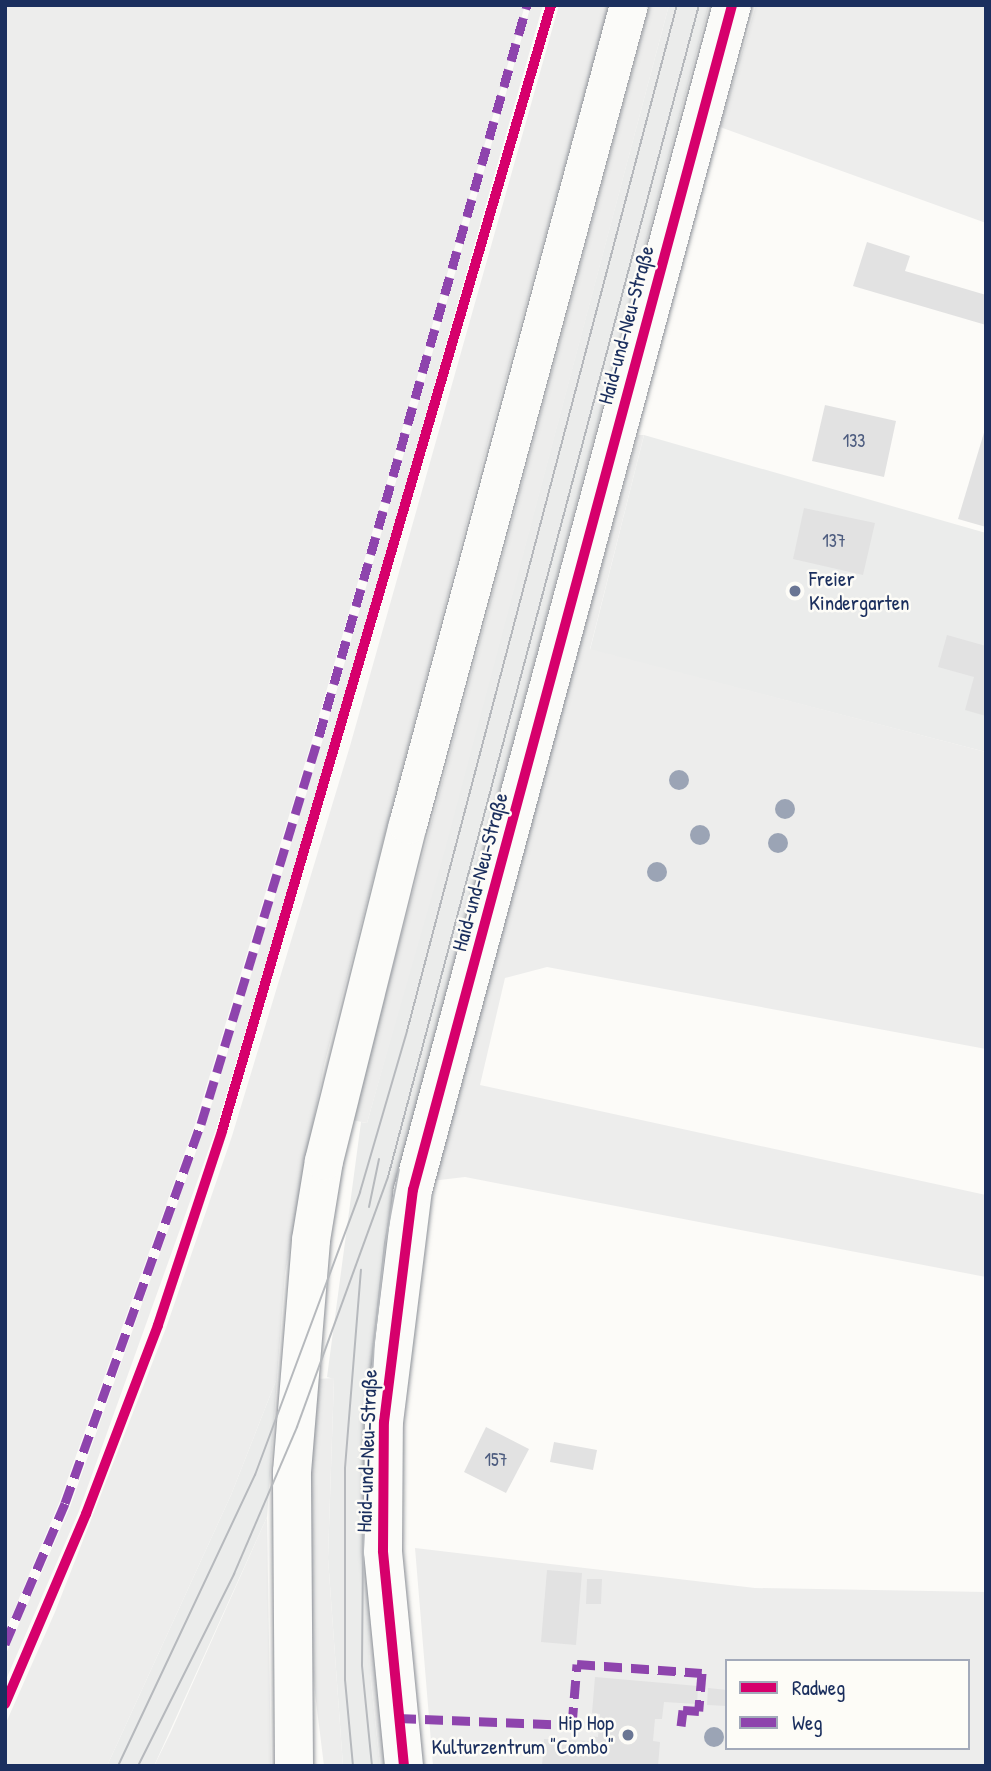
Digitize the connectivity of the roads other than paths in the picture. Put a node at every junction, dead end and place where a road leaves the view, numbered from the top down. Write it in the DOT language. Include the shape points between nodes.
graph roads {
  1 [pos="629,5"];
  2 [pos="732,5"];
  3 [pos="295,1724"];
  4 [pos="294,1766"];
  5 [pos="304,1766"];
  6 [pos="404,1766"];
  1 -- 3 [label="main road" via="331,1127 311,1240 292,1472 290,1644"];
  2 -- 6 [label="main road, Haid-und-Neu-Straße" via="413,1190 384,1422 383,1550"];
  3 -- 4 [label="main road"];
  3 -- 5 [label="main road"];
}
